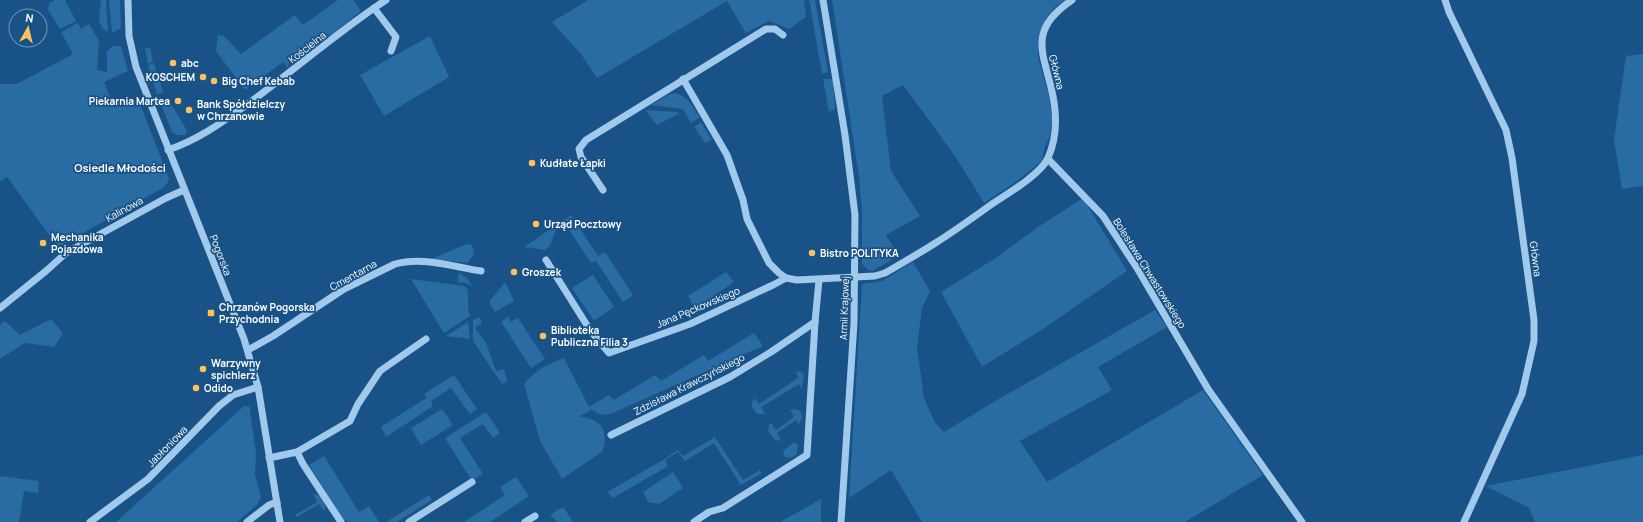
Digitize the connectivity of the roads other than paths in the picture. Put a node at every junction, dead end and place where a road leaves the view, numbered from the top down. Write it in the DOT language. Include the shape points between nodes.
graph roads {
  1 [pos="128,0"];
  2 [pos="386,0"];
  3 [pos="823,0"];
  4 [pos="1072,0"];
  5 [pos="1445,0"];
  6 [pos="374,8"];
  7 [pos="784,35"];
  8 [pos="391,51"];
  9 [pos="683,79"];
  10 [pos="168,150"];
  11 [pos="1048,159"];
  12 [pos="184,190"];
  13 [pos="603,190"];
  14 [pos="546,260"];
  15 [pos="481,271"];
  16 [pos="786,278"];
  17 [pos="855,278"];
  18 [pos="819,280"];
  19 [pos="0,308"];
  20 [pos="815,322"];
  21 [pos="426,339"];
  22 [pos="248,350"];
  23 [pos="258,387"];
  24 [pos="611,435"];
  25 [pos="298,452"];
  26 [pos="269,458"];
  27 [pos="472,482"];
  28 [pos="277,502"];
  29 [pos="535,516"];
  30 [pos="1299,521"];
  31 [pos="90,522"];
  32 [pos="247,522"];
  33 [pos="280,522"];
  34 [pos="341,522"];
  35 [pos="408,522"];
  36 [pos="526,522"];
  37 [pos="694,522"];
  38 [pos="841,522"];
  39 [pos="1464,522"];
  1 -- 10 [label="street, Pogorska" via="129,36 136,67"];
  2 -- 6 [label="street, Kościelna"];
  3 -- 17 [label="street, Armii Krajowej" via="855,215"];
  4 -- 11 [label="street, Główna" via="1055,13 1045,28 1043,37 1042,55 1056,117 1056,129"];
  5 -- 39 [label="street, Główna" via="1506,130 1534,320 1534,341 1522,394"];
  6 -- 8 [label="street" via="396,37"];
  6 -- 10 [label="street, Kościelna" via="274,86 215,127 188,143"];
  7 -- 9 [label="street" via="775,28 766,29"];
  9 -- 13 [label="street" via="586,140 579,149 581,157"];
  9 -- 16 [label="street" via="727,156 747,219 757,240 769,262"];
  10 -- 12 [label="street, Pogorska"];
  11 -- 17 [label="street" via="1016,188 937,242 885,273"];
  11 -- 30 [label="street, Bolesława Chwastowskiego" via="1103,216 1137,268 1208,389 1261,461"];
  12 -- 19 [label="street, Kalinowa" via="66,253"];
  12 -- 22 [label="street, Pogorska"];
  14 -- 16 [label="street, Jana Pęckowskiego" via="590,330 609,353 690,324"];
  15 -- 22 [label="street, Cmentarna" via="422,262 405,261 396,264 344,289"];
  16 -- 18 [label="street"];
  17 -- 18 [label="street"];
  17 -- 38 [label="street, Armii Krajowej"];
  18 -- 20 [label="street"];
  20 -- 24 [label="street, Zdzisława Krawczyńskiego" via="730,377"];
  20 -- 37 [label="street" via="807,454 723,508 709,512"];
  21 -- 25 [label="street" via="380,372 358,404 350,421"];
  22 -- 23 [label="street, Pogorska"];
  23 -- 26 [label="street, Pogorska"];
  23 -- 31 [label="street, Jabłoniowa" via="233,395 219,406 148,479"];
  25 -- 26 [label="street"];
  25 -- 34 [label="street" via="303,464"];
  26 -- 28 [label="street, Pogorska"];
  27 -- 35 [label="street"];
  28 -- 32 [label="street"];
  28 -- 33 [label="street, Pogorska"];
  29 -- 36 [label="street"];
}
